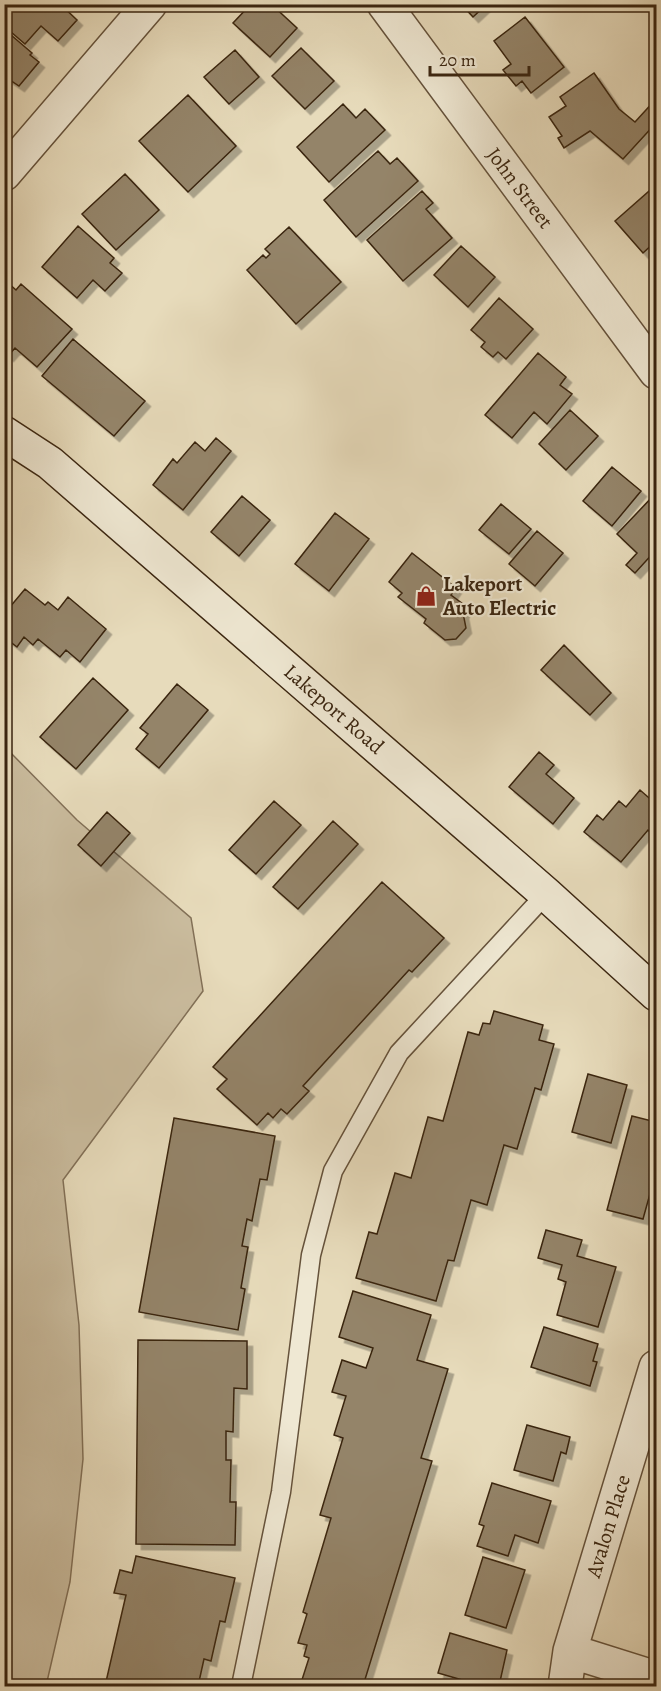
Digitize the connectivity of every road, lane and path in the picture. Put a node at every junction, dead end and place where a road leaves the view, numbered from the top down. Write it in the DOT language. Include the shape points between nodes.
graph roads {
  1 [pos="150,4"];
  2 [pos="384,4"];
  3 [pos="4,174"];
  4 [pos="657,372"];
  5 [pos="4,433"];
  6 [pos="546,894"];
  7 [pos="657,994"];
  8 [pos="657,1367"];
  9 [pos="570,1651"];
  10 [pos="657,1678"];
  11 [pos="241,1686"];
  12 [pos="565,1686"];
  1 -- 3 [label="street"];
  2 -- 4 [label="street, John Street"];
  5 -- 6 [label="street, Lakeport Road" via="50,463"];
  6 -- 7 [label="street, Lakeport Road"];
  6 -- 11 [label="lane" via="399,1053 333,1171 311,1255 281,1491"];
  8 -- 9 [label="street, Avalon Place"];
  9 -- 10 [label="street"];
  9 -- 12 [label="street, Avalon Place"];
}
